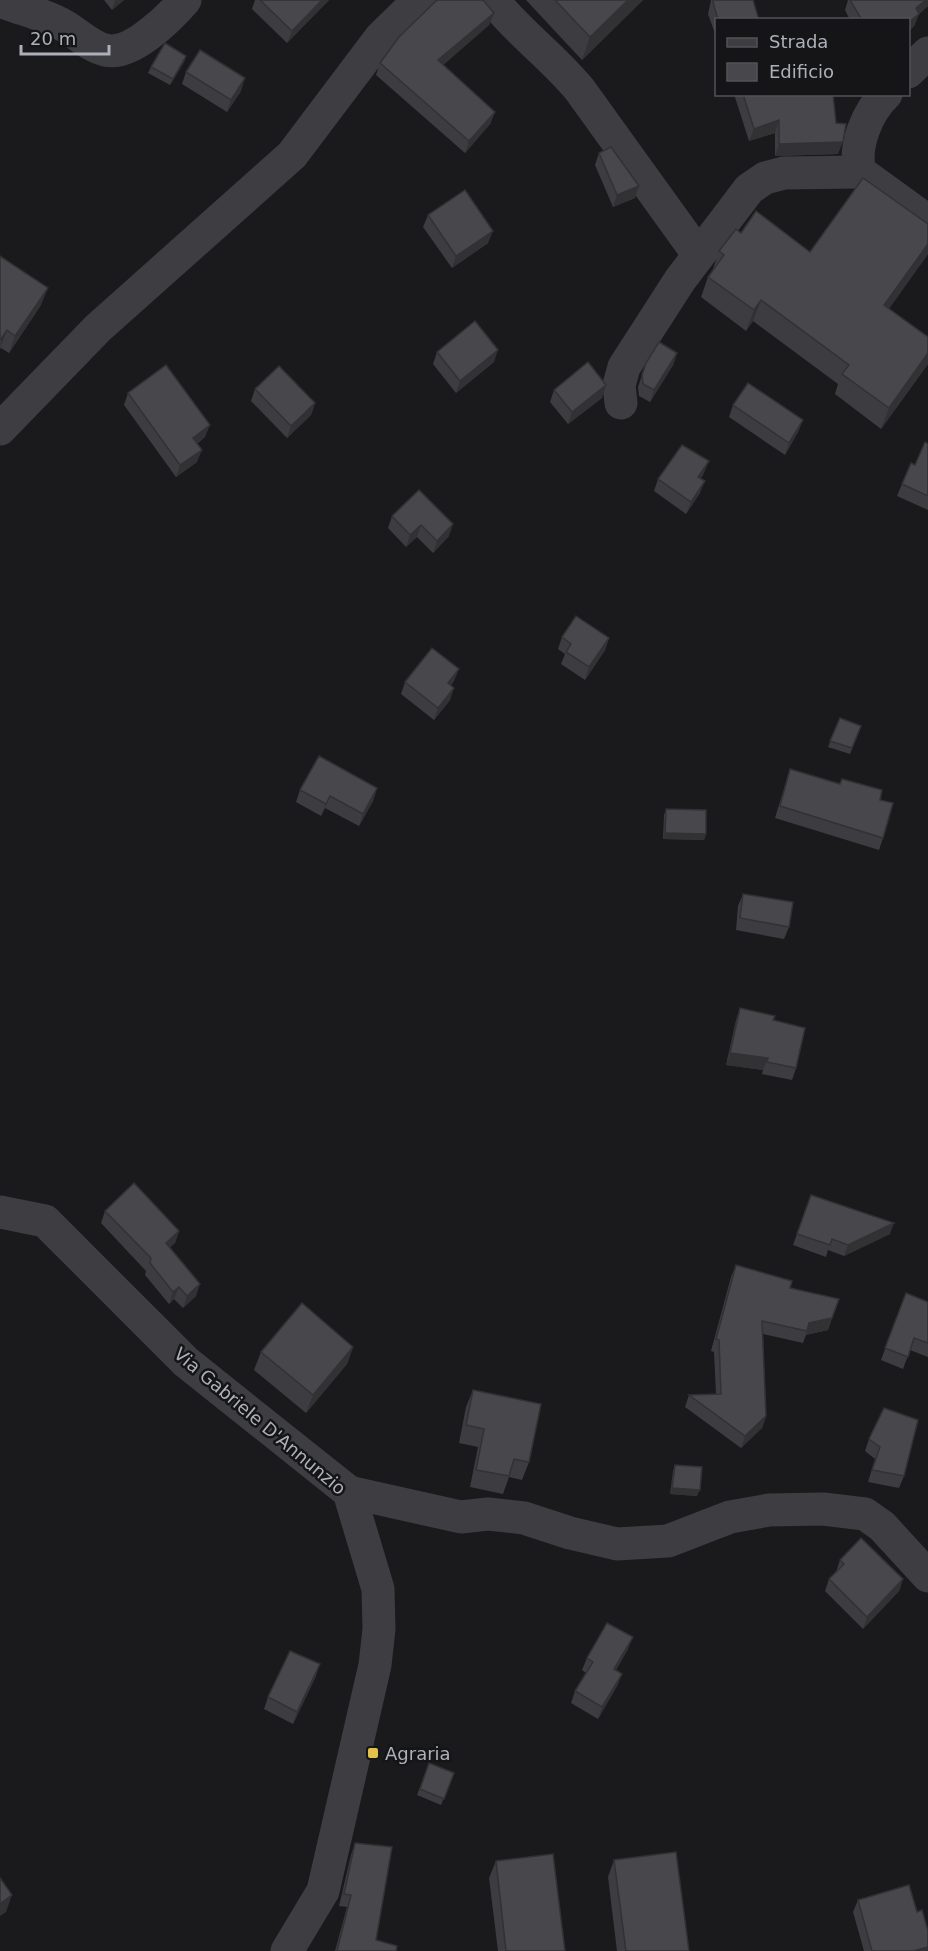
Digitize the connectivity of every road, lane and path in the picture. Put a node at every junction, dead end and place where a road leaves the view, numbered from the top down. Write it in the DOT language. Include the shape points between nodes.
graph roads {
  1 [pos="185,0"];
  2 [pos="419,0"];
  3 [pos="493,0"];
  4 [pos="0,1"];
  5 [pos="928,53"];
  6 [pos="910,71"];
  7 [pos="884,96"];
  8 [pos="860,172"];
  9 [pos="928,221"];
  10 [pos="698,254"];
  11 [pos="621,404"];
  12 [pos="0,429"];
  13 [pos="0,1212"];
  14 [pos="349,1492"];
  15 [pos="928,1576"];
  16 [pos="287,1951"];
  1 -- 4 [label="street" via="165,22 140,40 108,51 61,24"];
  2 -- 12 [label="street" via="381,37 292,155 98,328"];
  3 -- 10 [label="street" via="580,90"];
  5 -- 6 [label="street"];
  7 -- 8 [label="street" via="859,141"];
  8 -- 9 [label="street"];
  8 -- 10 [label="street" via="784,173 765,178 737,201"];
  10 -- 11 [label="street" via="624,367 619,385"];
  13 -- 14 [label="street, Via Gabriele D'Annunzio" via="45,1221 186,1362"];
  14 -- 15 [label="street" via="460,1517 488,1514 524,1518 617,1544 668,1541 730,1517 769,1510 823,1509 865,1514 882,1526"];
  14 -- 16 [label="street, Via Gabriele D'Annunzio" via="378,1589 375,1665 323,1891"];
}
